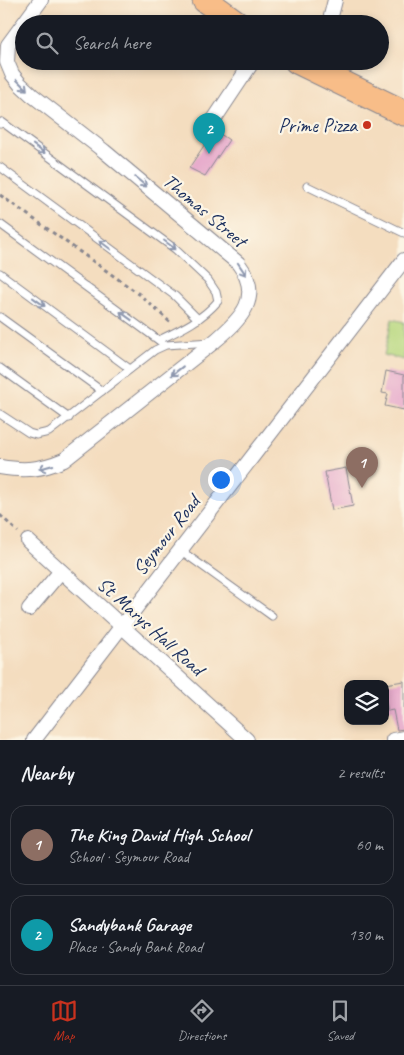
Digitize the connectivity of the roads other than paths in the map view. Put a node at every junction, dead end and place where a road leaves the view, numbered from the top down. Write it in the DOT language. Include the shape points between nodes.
graph roads {
  1 [pos="41,0"];
  2 [pos="205,0"];
  3 [pos="335,0"];
  4 [pos="30,15"];
  5 [pos="226,15"];
  6 [pos="331,15"];
  7 [pos="15,35"];
  8 [pos="247,70"];
  9 [pos="320,70"];
  10 [pos="404,113"];
  11 [pos="0,124"];
  12 [pos="211,124"];
  13 [pos="0,167"];
  14 [pos="307,186"];
  15 [pos="0,224"];
  16 [pos="404,233"];
  17 [pos="404,260"];
  18 [pos="0,273"];
  19 [pos="0,317"];
  20 [pos="198,319"];
  21 [pos="158,340"];
  22 [pos="215,341"];
  23 [pos="166,345"];
  24 [pos="0,368"];
  25 [pos="130,369"];
  26 [pos="102,391"];
  27 [pos="0,414"];
  28 [pos="69,418"];
  29 [pos="0,467"];
  30 [pos="28,541"];
  31 [pos="180,550"];
  32 [pos="61,571"];
  33 [pos="29,609"];
  34 [pos="272,616"];
  35 [pos="122,626"];
  36 [pos="404,738"];
  37 [pos="34,740"];
  38 [pos="247,740"];
  39 [pos="393,740"];
  1 -- 4 [label="street, Thomas Street, one-way"];
  2 -- 5 [label="highway"];
  3 -- 6 [label="street"];
  7 -- 22 [label="street, Thomas Street, one-way" via="8,45 7,62 20,84 238,263 249,284 248,300 242,316"];
  8 -- 12 [label="street"];
  9 -- 10 [label="highway"];
  11 -- 20 [label="lane, one-way" via="2,122 175,249 208,280 218,301"];
  20 -- 13 [label="lane, one-way" via="174,296"];
  14 -- 16 [label="lane"];
  21 -- 15 [label="lane, one-way"];
  17 -- 31 [label="street, Seymour Road"];
  18 -- 25 [label="lane, one-way"];
  19 -- 26 [label="lane"];
  20 -- 21 [label="lane"];
  21 -- 23 [label="lane"];
  22 -- 23 [label="lane"];
  22 -- 29 [label="street, Thomas Street, one-way" via="64,460 30,470"];
  23 -- 25 [label="lane"];
  24 -- 28 [label="lane"];
  25 -- 26 [label="lane"];
  26 -- 28 [label="lane"];
  27 -- 28 [label="lane" via="28,434 36,435 49,432"];
  30 -- 32 [label="street, St Marys Hall Road"];
  31 -- 34 [label="lane"];
  31 -- 35 [label="street, Seymour Road"];
  32 -- 33 [label="street"];
  32 -- 35 [label="street, St Marys Hall Road"];
  35 -- 37 [label="street, Seymour Road"];
  35 -- 38 [label="street, St Marys Hall Road"];
  36 -- 39 [label="street"];
}
